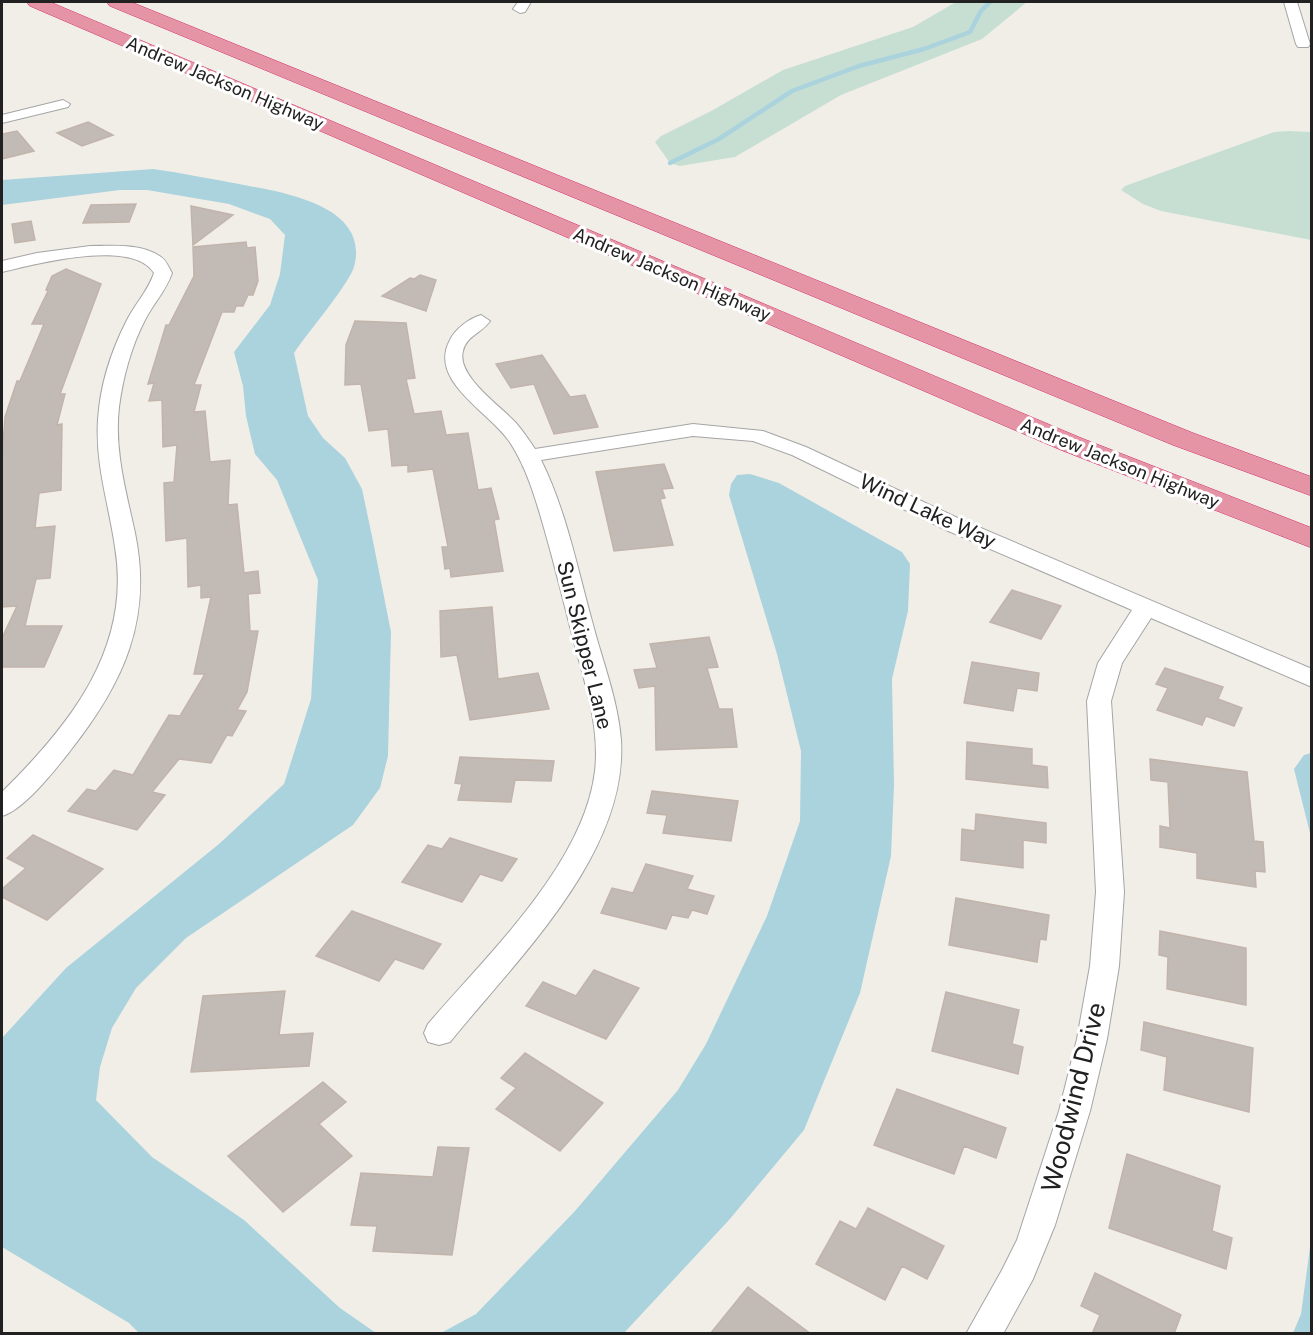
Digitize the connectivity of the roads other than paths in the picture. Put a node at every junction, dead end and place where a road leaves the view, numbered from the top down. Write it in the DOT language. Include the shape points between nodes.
graph roads {
  1 [pos="36,2"];
  2 [pos="116,2"];
  3 [pos="1290,2"];
  4 [pos="1303,44"];
  5 [pos="63,104"];
  6 [pos="2,119"];
  7 [pos="2,267"];
  8 [pos="481,321"];
  9 [pos="529,456"];
  10 [pos="1311,487"];
  11 [pos="1311,539"];
  12 [pos="1147,607"];
  13 [pos="1311,679"];
  14 [pos="2,807"];
  15 [pos="439,1033"];
  16 [pos="983,1334"];
  1 -- 11 [label="highway, Andrew Jackson Highway" via="1071,444"];
  2 -- 10 [label="highway, Andrew Jackson Highway" via="1183,439"];
  3 -- 4 [label="street"];
  5 -- 6 [label="street"];
  7 -- 14 [label="street" via="36,257 114,251 150,256 163,273 119,361 108,420 111,470 132,588 124,637 108,677 85,714"];
  8 -- 9 [label="street, Sun Skipper Lane" via="457,340 456,371 468,390 512,429"];
  9 -- 12 [label="street, Wind Lake Way" via="693,430 756,435"];
  9 -- 15 [label="street, Sun Skipper Lane" via="559,540 600,692 608,740 606,788 594,826 563,883"];
  12 -- 13 [label="street, Wind Lake Way"];
  12 -- 16 [label="street, Woodwind Drive" via="1114,654 1101,684 1110,895 1088,1058 1067,1141 1043,1212 1008,1295"];
}
